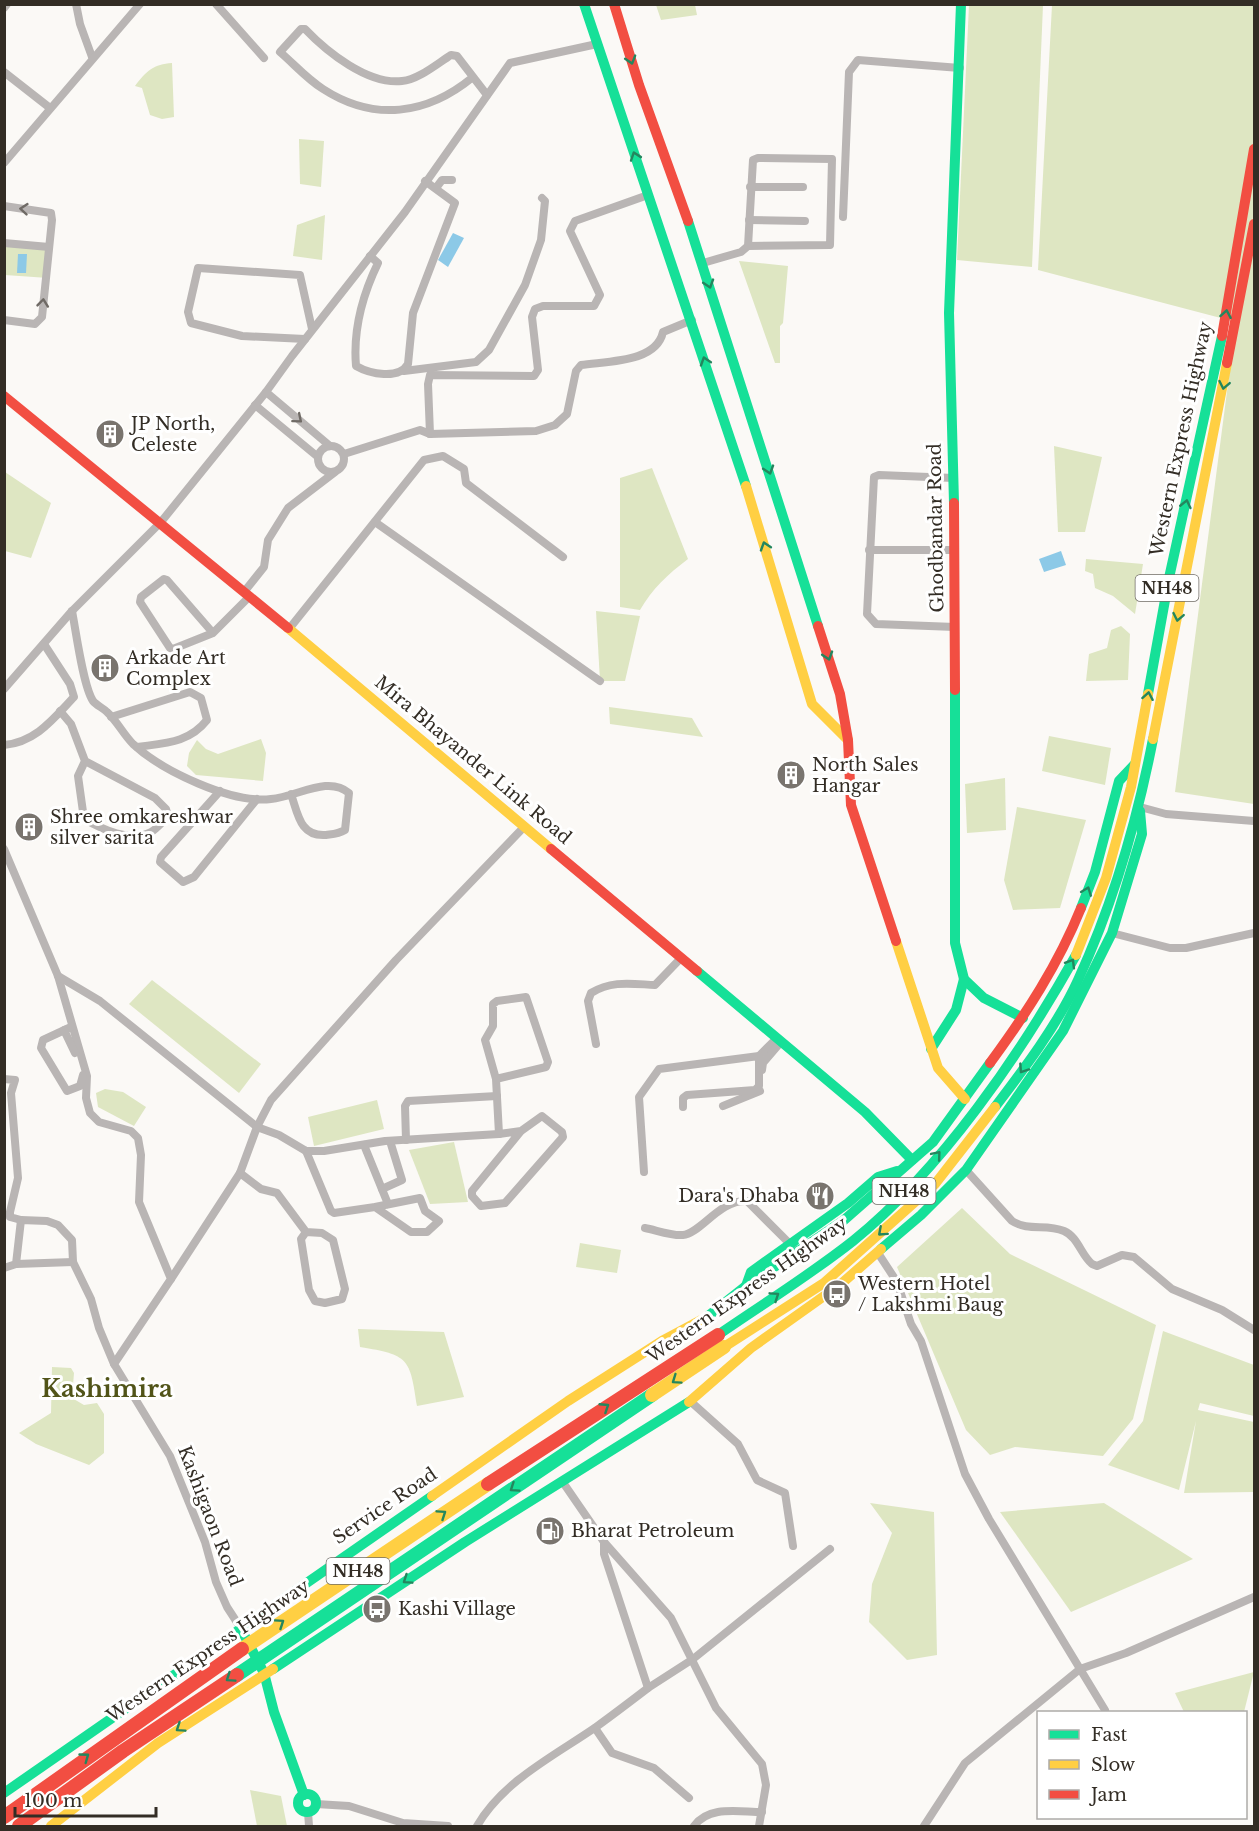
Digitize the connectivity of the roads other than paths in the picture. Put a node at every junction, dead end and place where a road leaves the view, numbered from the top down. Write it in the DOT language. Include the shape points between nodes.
graph roads {
  1 [pos="76,4"];
  2 [pos="140,4"];
  3 [pos="216,4"];
  4 [pos="584,4"];
  5 [pos="614,4"];
  6 [pos="961,4"];
  7 [pos="597,44"];
  8 [pos="92,57"];
  9 [pos="264,58"];
  10 [pos="960,68"];
  11 [pos="4,72"];
  12 [pos="473,77"];
  13 [pos="487,95"];
  14 [pos="50,108"];
  15 [pos="1254,149"];
  16 [pos="4,163"];
  17 [pos="452,180"];
  18 [pos="425,181"];
  19 [pos="750,187"];
  20 [pos="803,187"];
  21 [pos="436,188"];
  22 [pos="648,195"];
  23 [pos="542,198"];
  24 [pos="4,206"];
  25 [pos="843,217"];
  26 [pos="749,220"];
  27 [pos="805,221"];
  28 [pos="1254,224"];
  29 [pos="4,243"];
  30 [pos="748,246"];
  31 [pos="49,248"];
  32 [pos="370,256"];
  33 [pos="703,263"];
  34 [pos="4,320"];
  35 [pos="692,320"];
  36 [pos="312,329"];
  37 [pos="305,339"];
  38 [pos="404,371"];
  39 [pos="266,392"];
  40 [pos="4,396"];
  41 [pos="255,405"];
  42 [pos="430,434"];
  43 [pos="330,446"];
  44 [pos="344,454"];
  45 [pos="318,457"];
  46 [pos="334,472"];
  47 [pos="954,477"];
  48 [pos="161,522"];
  49 [pos="375,522"];
  50 [pos="869,550"];
  51 [pos="955,550"];
  52 [pos="563,557"];
  53 [pos="247,594"];
  54 [pos="72,611"];
  55 [pos="955,627"];
  56 [pos="289,629"];
  57 [pos="213,633"];
  58 [pos="44,644"];
  59 [pos="600,681"];
  60 [pos="4,689"];
  61 [pos="60,711"];
  62 [pos="111,717"];
  63 [pos="1149,726"];
  64 [pos="848,740"];
  65 [pos="4,745"];
  66 [pos="137,747"];
  67 [pos="86,761"];
  68 [pos="1136,764"];
  69 [pos="220,790"];
  70 [pos="291,795"];
  71 [pos="257,799"];
  72 [pos="1140,807"];
  73 [pos="1254,821"];
  74 [pos="525,827"];
  75 [pos="4,849"];
  76 [pos="1112,933"];
  77 [pos="1254,933"];
  78 [pos="681,958"];
  79 [pos="58,976"];
  80 [pos="964,979"];
  81 [pos="1023,1018"];
  82 [pos="68,1028"];
  83 [pos="779,1040"];
  84 [pos="596,1044"];
  85 [pos="931,1049"];
  86 [pos="77,1051"];
  87 [pos="759,1056"];
  88 [pos="4,1079"];
  89 [pos="496,1079"];
  90 [pos="497,1096"];
  91 [pos="964,1099"];
  92 [pos="723,1106"];
  93 [pos="683,1107"];
  94 [pos="257,1127"];
  95 [pos="521,1131"];
  96 [pos="499,1134"];
  97 [pos="406,1140"];
  98 [pos="390,1141"];
  99 [pos="364,1144"];
  100 [pos="306,1151"];
  101 [pos="912,1160"];
  102 [pos="966,1170"];
  103 [pos="644,1172"];
  104 [pos="240,1173"];
  105 [pos="382,1188"];
  106 [pos="8,1202"];
  107 [pos="388,1204"];
  108 [pos="375,1208"];
  109 [pos="21,1220"];
  110 [pos="645,1228"];
  111 [pos="306,1232"];
  112 [pos="795,1248"];
  113 [pos="878,1253"];
  114 [pos="73,1262"];
  115 [pos="16,1264"];
  116 [pos="4,1268"];
  117 [pos="171,1279"];
  118 [pos="714,1312"];
  119 [pos="1254,1330"];
  120 [pos="741,1336"];
  121 [pos="723,1337"];
  122 [pos="751,1348"];
  123 [pos="114,1364"];
  124 [pos="690,1401"];
  125 [pos="562,1481"];
  126 [pos="604,1542"];
  127 [pos="793,1546"];
  128 [pos="830,1549"];
  129 [pos="1254,1597"];
  130 [pos="240,1627"];
  131 [pos="693,1659"];
  132 [pos="1080,1669"];
  133 [pos="264,1673"];
  134 [pos="648,1688"];
  135 [pos="1105,1710"];
  136 [pos="595,1728"];
  137 [pos="4,1792"];
  138 [pos="689,1798"];
  139 [pos="312,1808"];
  140 [pos="762,1812"];
  141 [pos="4,1817"];
  142 [pos="402,1825"];
  143 [pos="19,1827"];
  144 [pos="51,1827"];
  145 [pos="309,1827"];
  146 [pos="448,1827"];
  147 [pos="477,1827"];
  148 [pos="694,1827"];
  149 [pos="759,1827"];
  150 [pos="924,1827"];
  1 -- 8 [label="street"];
  2 -- 8 [label="street"];
  3 -- 9 [label="street"];
  4 -- 7 [label="main road"];
  5 -- 33 [label="main road, one-way"];
  6 -- 10 [label="main road, Ghodbandar Road"];
  7 -- 13 [label="street" via="510,63"];
  22 -- 7 [label="main road, one-way"];
  8 -- 14 [label="street"];
  10 -- 25 [label="street" via="858,60 849,72"];
  10 -- 47 [label="main road, Ghodbandar Road" via="949,313"];
  11 -- 14 [label="street"];
  12 -- 12 [label="street" via="452,54 403,82 381,78 354,69 301,28 280,52 321,88 373,109 417,108 458,89"];
  12 -- 13 [label="street"];
  13 -- 18 [label="street"];
  14 -- 16 [label="street"];
  63 -- 15 [label="main road, Western Express Highway / NH48, one-way" via="1169,578 1220,348"];
  17 -- 21 [label="street" via="442,180"];
  18 -- 21 [label="street"];
  18 -- 32 [label="street"];
  19 -- 20 [label="street"];
  19 -- 26 [label="street"];
  19 -- 30 [label="street" via="751,166 758,158 828,157 833,161 830,245"];
  21 -- 38 [label="street" via="455,203 413,313"];
  22 -- 35 [label="main road"];
  22 -- 42 [label="street" via="570,225 600,295 594,306 536,309 532,317 538,370 534,376 430,375"];
  23 -- 38 [label="street" via="545,201 541,240 525,285 489,350 476,362"];
  31 -- 24 [label="street, one-way" via="51,213"];
  26 -- 27 [label="street"];
  26 -- 30 [label="street"];
  28 -- 63 [label="main road, Western Express Highway / NH48, one-way"];
  29 -- 31 [label="street"];
  30 -- 33 [label="street" via="741,252"];
  34 -- 31 [label="street, one-way" via="39,323"];
  32 -- 36 [label="street"];
  32 -- 38 [label="street" via="378,263 367,284 359,318 356,366 395,375"];
  33 -- 64 [label="main road, one-way" via="840,694"];
  35 -- 42 [label="street" via="663,332 649,353 581,365 576,370 567,414 555,425 536,430"];
  64 -- 35 [label="main road, one-way" via="812,704"];
  36 -- 37 [label="street"];
  36 -- 37 [label="street" via="300,275 198,268 188,312 191,323 242,336"];
  37 -- 39 [label="street"];
  39 -- 41 [label="street"];
  39 -- 43 [label="street, one-way"];
  40 -- 48 [label="main road, Mira Bhayander Link Road"];
  41 -- 45 [label="street"];
  41 -- 48 [label="street"];
  42 -- 44 [label="street" via="420,430"];
  43 -- 44 [label="street" via="338,447"];
  43 -- 45 [label="street" via="322,449"];
  44 -- 46 [label="street" via="344,463"];
  45 -- 46 [label="street" via="322,469"];
  46 -- 53 [label="street" via="288,508 268,540 264,567"];
  47 -- 50 [label="street" via="874,477"];
  47 -- 51 [label="main road, Ghodbandar Road"];
  48 -- 53 [label="main road, Mira Bhayander Link Road"];
  48 -- 54 [label="street"];
  49 -- 52 [label="street" via="423,460 442,456 464,469 466,483"];
  49 -- 56 [label="street"];
  49 -- 59 [label="street"];
  50 -- 51 [label="street"];
  50 -- 55 [label="street" via="867,614 876,624"];
  51 -- 55 [label="main road, Ghodbandar Road"];
  53 -- 56 [label="main road, Mira Bhayander Link Road"];
  53 -- 57 [label="street"];
  54 -- 58 [label="street"];
  54 -- 62 [label="street" via="93,701"];
  55 -- 80 [label="main road, Ghodbandar Road" via="955,943"];
  56 -- 74 [label="main road, Mira Bhayander Link Road"];
  57 -- 57 [label="street" via="171,649 140,602 141,597 167,580"];
  58 -- 60 [label="street"];
  58 -- 61 [label="street" via="74,697"];
  61 -- 65 [label="street" via="37,735 19,744"];
  61 -- 67 [label="street" via="71,724"];
  62 -- 66 [label="street"];
  62 -- 66 [label="street" via="190,692 201,698 207,720 199,731 185,740"];
  63 -- 68 [label="main road, Western Express Highway / NH48"];
  63 -- 72 [label="main road, Western Express Highway / NH48"];
  64 -- 85 [label="main road" via="851,805"];
  66 -- 69 [label="street" via="167,766"];
  67 -- 67 [label="street" via="155,798 168,816 152,832 135,836 104,830 84,819 78,776"];
  81 -- 68 [label="main road, Service Road, one-way" via="1067,943 1095,872 1119,781"];
  121 -- 68 [label="main road, Western Express Highway / NH48, one-way" via="877,1220 976,1110 1076,956 1106,878"];
  69 -- 71 [label="street" via="244,799"];
  69 -- 71 [label="street" via="161,857 164,868 183,882 194,877"];
  70 -- 70 [label="street" via="334,784 341,786 349,793 345,830 338,834 307,832"];
  70 -- 71 [label="street"];
  72 -- 73 [label="street" via="1166,814"];
  72 -- 76 [label="main road" via="1142,834"];
  72 -- 120 [label="main road, Western Express Highway / NH48, one-way" via="1077,982 1000,1101 935,1184 824,1283"];
  74 -- 78 [label="main road, Mira Bhayander Link Road"];
  74 -- 94 [label="street" via="396,960 271,1100"];
  75 -- 79 [label="street"];
  76 -- 77 [label="street" via="1170,948"];
  76 -- 102 [label="main road" via="1063,1031"];
  78 -- 83 [label="main road, Mira Bhayander Link Road"];
  78 -- 84 [label="street" via="655,985 616,983 591,993 588,1001"];
  79 -- 82 [label="street"];
  79 -- 94 [label="street" via="100,1001"];
  80 -- 81 [label="main road" via="984,998"];
  80 -- 85 [label="main road" via="956,1010"];
  81 -- 91 [label="main road, Service Road"];
  82 -- 86 [label="street"];
  82 -- 86 [label="street" via="43,1040 41,1048 67,1091 82,1082 83,1069"];
  83 -- 87 [label="street"];
  83 -- 92 [label="street" via="763,1063 760,1091"];
  83 -- 101 [label="main road, Mira Bhayander Link Road" via="865,1112"];
  85 -- 91 [label="main road" via="938,1068"];
  86 -- 117 [label="street" via="87,1076 90,1113 99,1122 131,1131 138,1138 140,1202"];
  87 -- 93 [label="street" via="759,1086 755,1090 687,1095"];
  87 -- 103 [label="street" via="659,1069 639,1097"];
  88 -- 106 [label="street" via="15,1080 11,1093 18,1178"];
  89 -- 89 [label="street" via="485,1040 493,1026 492,1005 526,997 548,1062 546,1067"];
  89 -- 90 [label="street"];
  90 -- 96 [label="street"];
  90 -- 97 [label="street" via="408,1101"];
  91 -- 101 [label="main road, Service Road" via="933,1142"];
  94 -- 100 [label="street"];
  94 -- 104 [label="street"];
  95 -- 95 [label="street" via="546,1117 562,1131 563,1137 508,1200 481,1206 472,1197 472,1191"];
  95 -- 96 [label="street"];
  96 -- 97 [label="street"];
  97 -- 98 [label="street"];
  98 -- 99 [label="street"];
  98 -- 105 [label="street" via="402,1180"];
  99 -- 100 [label="street"];
  99 -- 105 [label="street"];
  100 -- 108 [label="street" via="331,1211 340,1214"];
  101 -- 112 [label="main road, Service Road" via="843,1221"];
  102 -- 113 [label="main road"];
  102 -- 119 [label="street" via="1020,1226 1064,1231 1098,1266 1122,1255 1134,1257 1172,1289 1221,1310"];
  104 -- 111 [label="street" via="261,1190 277,1193"];
  104 -- 117 [label="street"];
  105 -- 107 [label="street"];
  106 -- 109 [label="street" via="10,1217"];
  107 -- 108 [label="street"];
  107 -- 108 [label="street" via="420,1198 425,1211 438,1219 438,1224 427,1232 411,1232"];
  109 -- 114 [label="street, Kashigaon Road" via="47,1221 65,1230 72,1240"];
  109 -- 115 [label="street"];
  110 -- 112 [label="street" via="682,1235 693,1232 699,1224 743,1200"];
  111 -- 111 [label="street" via="322,1233 333,1240 345,1289 342,1299 315,1301 309,1290 300,1239"];
  112 -- 118 [label="main road, Service Road"];
  113 -- 122 [label="main road"];
  113 -- 132 [label="street" via="897,1282 921,1341 965,1474"];
  114 -- 115 [label="street"];
  114 -- 123 [label="street, Kashigaon Road"];
  115 -- 116 [label="street"];
  117 -- 123 [label="street"];
  118 -- 121 [label="main road"];
  118 -- 130 [label="main road, Service Road" via="568,1401"];
  120 -- 121 [label="main road, Western Express Highway / NH48"];
  120 -- 122 [label="main road"];
  141 -- 121 [label="main road, Western Express Highway / NH48, one-way, bridge" via="114,1737 512,1467"];
  121 -- 143 [label="main road, Western Express Highway / NH48, one-way, bridge" via="132,1744"];
  122 -- 124 [label="main road"];
  123 -- 130 [label="street, Kashigaon Road" via="170,1456 205,1542 216,1582"];
  124 -- 125 [label="main road"];
  124 -- 127 [label="street" via="738,1444 757,1480 785,1493"];
  125 -- 126 [label="street"];
  125 -- 133 [label="main road, one-way"];
  126 -- 131 [label="street" via="671,1618"];
  126 -- 134 [label="street" via="604,1554"];
  128 -- 131 [label="street"];
  129 -- 132 [label="street"];
  130 -- 133 [label="main road, Kashigaon Road"];
  130 -- 137 [label="main road, Service Road"];
  131 -- 134 [label="street"];
  131 -- 140 [label="street" via="716,1707 762,1764 766,1785"];
  132 -- 135 [label="street"];
  132 -- 150 [label="street" via="965,1763"];
  133 -- 139 [label="main road, Kashigaon Road" via="304,1795 299,1806"];
  133 -- 144 [label="main road, one-way" via="158,1743"];
  134 -- 136 [label="street"];
  136 -- 138 [label="street" via="612,1753 654,1768"];
  136 -- 147 [label="street" via="542,1762 487,1808"];
  139 -- 142 [label="street" via="349,1806"];
  139 -- 145 [label="street"];
  140 -- 148 [label="street" via="715,1812 703,1816"];
  140 -- 149 [label="street"];
  142 -- 146 [label="street"];
}
